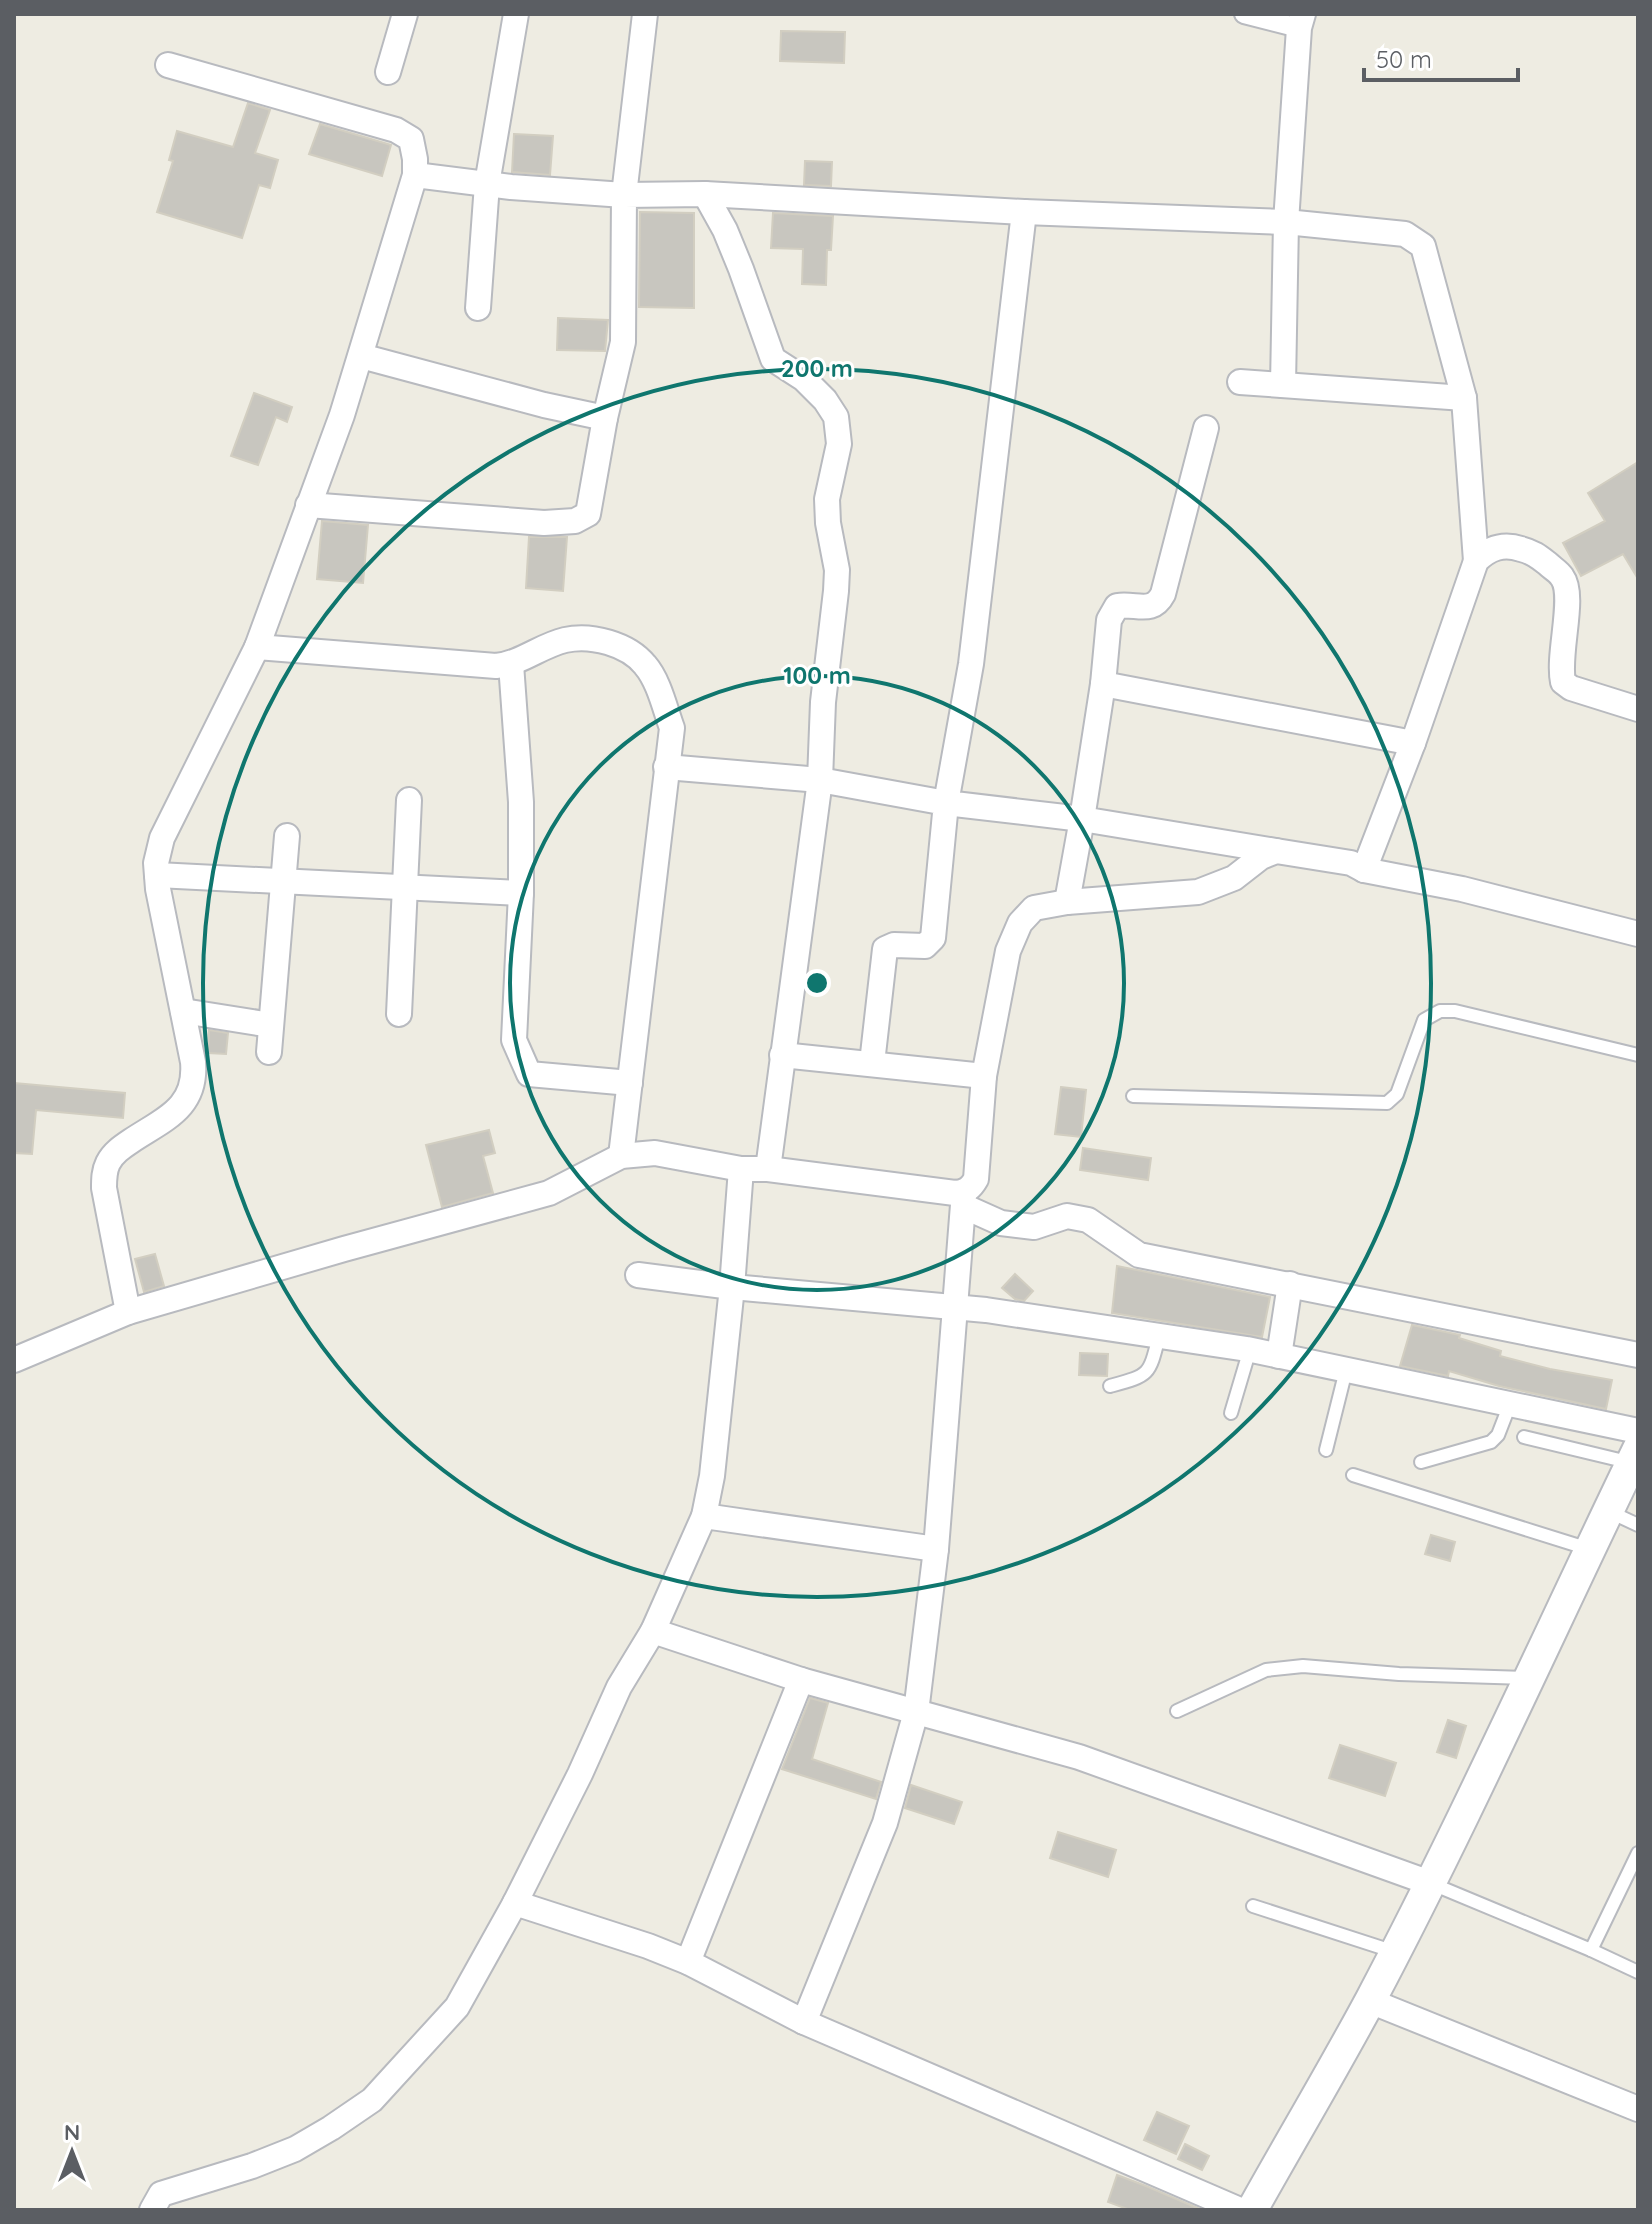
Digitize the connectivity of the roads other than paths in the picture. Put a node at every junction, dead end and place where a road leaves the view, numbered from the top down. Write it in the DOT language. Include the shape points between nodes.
graph roads {
  1 [pos="405,14"];
  2 [pos="516,14"];
  3 [pos="645,14"];
  4 [pos="1244,14"];
  5 [pos="1301,21"];
  6 [pos="168,65"];
  7 [pos="388,72"];
  8 [pos="415,175"];
  9 [pos="487,184"];
  10 [pos="705,194"];
  11 [pos="624,195"];
  12 [pos="1024,212"];
  13 [pos="1286,222"];
  14 [pos="478,308"];
  15 [pos="361,356"];
  16 [pos="1240,382"];
  17 [pos="1283,385"];
  18 [pos="1464,398"];
  19 [pos="605,418"];
  20 [pos="1206,428"];
  21 [pos="308,505"];
  22 [pos="1476,561"];
  23 [pos="257,647"];
  24 [pos="511,664"];
  25 [pos="1103,684"];
  26 [pos="1638,709"];
  27 [pos="1413,743"];
  28 [pos="666,767"];
  29 [pos="820,780"];
  30 [pos="409,800"];
  31 [pos="946,803"];
  32 [pos="1082,819"];
  33 [pos="287,836"];
  34 [pos="1276,851"];
  35 [pos="1364,870"];
  36 [pos="157,875"];
  37 [pos="283,881"];
  38 [pos="405,887"];
  39 [pos="521,893"];
  40 [pos="1067,902"];
  41 [pos="1638,934"];
  42 [pos="183,1011"];
  43 [pos="399,1014"];
  44 [pos="271,1025"];
  45 [pos="269,1052"];
  46 [pos="782,1055"];
  47 [pos="1638,1055"];
  48 [pos="872,1063"];
  49 [pos="984,1076"];
  50 [pos="630,1083"];
  51 [pos="1133,1096"];
  52 [pos="621,1156"];
  53 [pos="741,1169"];
  54 [pos="768,1169"];
  55 [pos="964,1199"];
  56 [pos="638,1275"];
  57 [pos="1290,1284"];
  58 [pos="732,1287"];
  59 [pos="954,1307"];
  60 [pos="128,1312"];
  61 [pos="1159,1336"];
  62 [pos="1250,1349"];
  63 [pos="1638,1355"];
  64 [pos="1279,1356"];
  65 [pos="14,1360"];
  66 [pos="1346,1370"];
  67 [pos="1110,1386"];
  68 [pos="1510,1404"];
  69 [pos="1231,1413"];
  70 [pos="1638,1431"];
  71 [pos="1524,1437"];
  72 [pos="1326,1450"];
  73 [pos="1635,1456"];
  74 [pos="1421,1462"];
  75 [pos="1353,1475"];
  76 [pos="1608,1511"];
  77 [pos="704,1516"];
  78 [pos="1638,1525"];
  79 [pos="936,1549"];
  80 [pos="1589,1549"];
  81 [pos="653,1631"];
  82 [pos="1530,1678"];
  83 [pos="801,1680"];
  84 [pos="1177,1711"];
  85 [pos="916,1712"];
  86 [pos="1638,1853"];
  87 [pos="1430,1883"];
  88 [pos="515,1903"];
  89 [pos="1253,1906"];
  90 [pos="1591,1950"];
  91 [pos="1395,1952"];
  92 [pos="688,1962"];
  93 [pos="1638,1972"];
  94 [pos="1370,2001"];
  95 [pos="804,2022"];
  96 [pos="1638,2109"];
  97 [pos="152,2210"];
  98 [pos="1240,2210"];
  99 [pos="1252,2210"];
  1 -- 7 [label="street"];
  2 -- 9 [label="street"];
  3 -- 11 [label="street"];
  4 -- 5 [label="street"];
  5 -- 13 [label="street"];
  6 -- 8 [label="street" via="404,134 414,149"];
  8 -- 9 [label="street"];
  8 -- 15 [label="street"];
  9 -- 11 [label="street"];
  9 -- 14 [label="street"];
  10 -- 11 [label="street"];
  10 -- 12 [label="street"];
  10 -- 29 [label="street" via="736,256 773,359 804,379 836,417 839,444 827,499 837,570"];
  11 -- 19 [label="street" via="623,342"];
  12 -- 13 [label="street"];
  12 -- 31 [label="street" via="971,664"];
  13 -- 17 [label="street"];
  13 -- 18 [label="street" via="1394,232 1423,246"];
  15 -- 19 [label="street"];
  15 -- 21 [label="street"];
  16 -- 17 [label="street"];
  17 -- 18 [label="street"];
  18 -- 22 [label="street"];
  19 -- 21 [label="street" via="588,514 575,521"];
  20 -- 25 [label="street" via="1163,594 1145,609 1126,605 1112,612"];
  21 -- 23 [label="street"];
  22 -- 26 [label="street" via="1498,547 1516,547 1534,553 1563,577 1568,596 1563,682"];
  22 -- 27 [label="street"];
  23 -- 24 [label="street"];
  23 -- 36 [label="street" via="162,838"];
  24 -- 28 [label="street" via="567,639 607,642 629,652 646,666 672,728"];
  24 -- 39 [label="street"];
  25 -- 27 [label="street"];
  25 -- 32 [label="street"];
  27 -- 35 [label="street"];
  28 -- 29 [label="street"];
  28 -- 50 [label="street"];
  29 -- 31 [label="street"];
  29 -- 46 [label="street"];
  30 -- 38 [label="street"];
  31 -- 32 [label="street"];
  31 -- 48 [label="street" via="933,938 925,946 885,949"];
  32 -- 34 [label="street"];
  32 -- 40 [label="street"];
  33 -- 37 [label="street"];
  34 -- 35 [label="street" via="1351,863"];
  34 -- 40 [label="street" via="1234,878 1198,892"];
  35 -- 41 [label="street"];
  36 -- 37 [label="street"];
  36 -- 42 [label="street"];
  37 -- 38 [label="street"];
  37 -- 44 [label="street"];
  38 -- 39 [label="street"];
  38 -- 43 [label="street"];
  39 -- 50 [label="street" via="514,1040 529,1074"];
  40 -- 49 [label="street" via="1034,908 1020,923 1008,951"];
  42 -- 44 [label="street"];
  42 -- 60 [label="street" via="193,1062 192,1090 182,1105 118,1150 105,1171"];
  44 -- 45 [label="street"];
  46 -- 48 [label="street"];
  46 -- 54 [label="street"];
  47 -- 51 [label="lane" via="1440,1011 1424,1020 1397,1094 1387,1103"];
  48 -- 49 [label="street"];
  49 -- 55 [label="street" via="976,1179"];
  50 -- 52 [label="street"];
  52 -- 53 [label="street" via="655,1153"];
  52 -- 60 [label="street" via="549,1193"];
  53 -- 54 [label="street"];
  53 -- 58 [label="street"];
  54 -- 55 [label="street" via="955,1193"];
  55 -- 57 [label="street" via="1001,1223 1034,1227 1067,1216 1088,1220 1139,1255"];
  55 -- 59 [label="street"];
  56 -- 58 [label="street"];
  57 -- 63 [label="street"];
  57 -- 64 [label="street"];
  58 -- 59 [label="street"];
  58 -- 77 [label="street"];
  59 -- 61 [label="street"];
  59 -- 79 [label="street"];
  60 -- 65 [label="street"];
  61 -- 62 [label="street"];
  61 -- 67 [label="lane" via="1150,1370"];
  62 -- 64 [label="street"];
  62 -- 69 [label="lane"];
  64 -- 66 [label="street"];
  66 -- 68 [label="street"];
  66 -- 72 [label="lane"];
  68 -- 70 [label="street"];
  68 -- 74 [label="lane" via="1491,1442"];
  71 -- 73 [label="lane"];
  73 -- 76 [label="street"];
  75 -- 80 [label="lane"];
  76 -- 78 [label="lane"];
  76 -- 80 [label="street"];
  77 -- 79 [label="street"];
  77 -- 81 [label="street"];
  79 -- 85 [label="street"];
  80 -- 82 [label="street"];
  81 -- 83 [label="street"];
  81 -- 88 [label="street" via="619,1687"];
  82 -- 84 [label="lane" via="1303,1666 1266,1670"];
  82 -- 87 [label="street"];
  83 -- 85 [label="street"];
  83 -- 92 [label="street"];
  85 -- 87 [label="street" via="1079,1757"];
  85 -- 95 [label="street" via="885,1823"];
  86 -- 90 [label="lane"];
  87 -- 90 [label="lane"];
  87 -- 91 [label="street"];
  88 -- 92 [label="street"];
  88 -- 97 [label="street" via="457,2007 372,2100 295,2149 161,2194"];
  89 -- 91 [label="lane"];
  90 -- 93 [label="lane"];
  91 -- 94 [label="street"];
  92 -- 95 [label="street"];
  94 -- 96 [label="street"];
  94 -- 99 [label="street"];
  95 -- 98 [label="street"];
}
